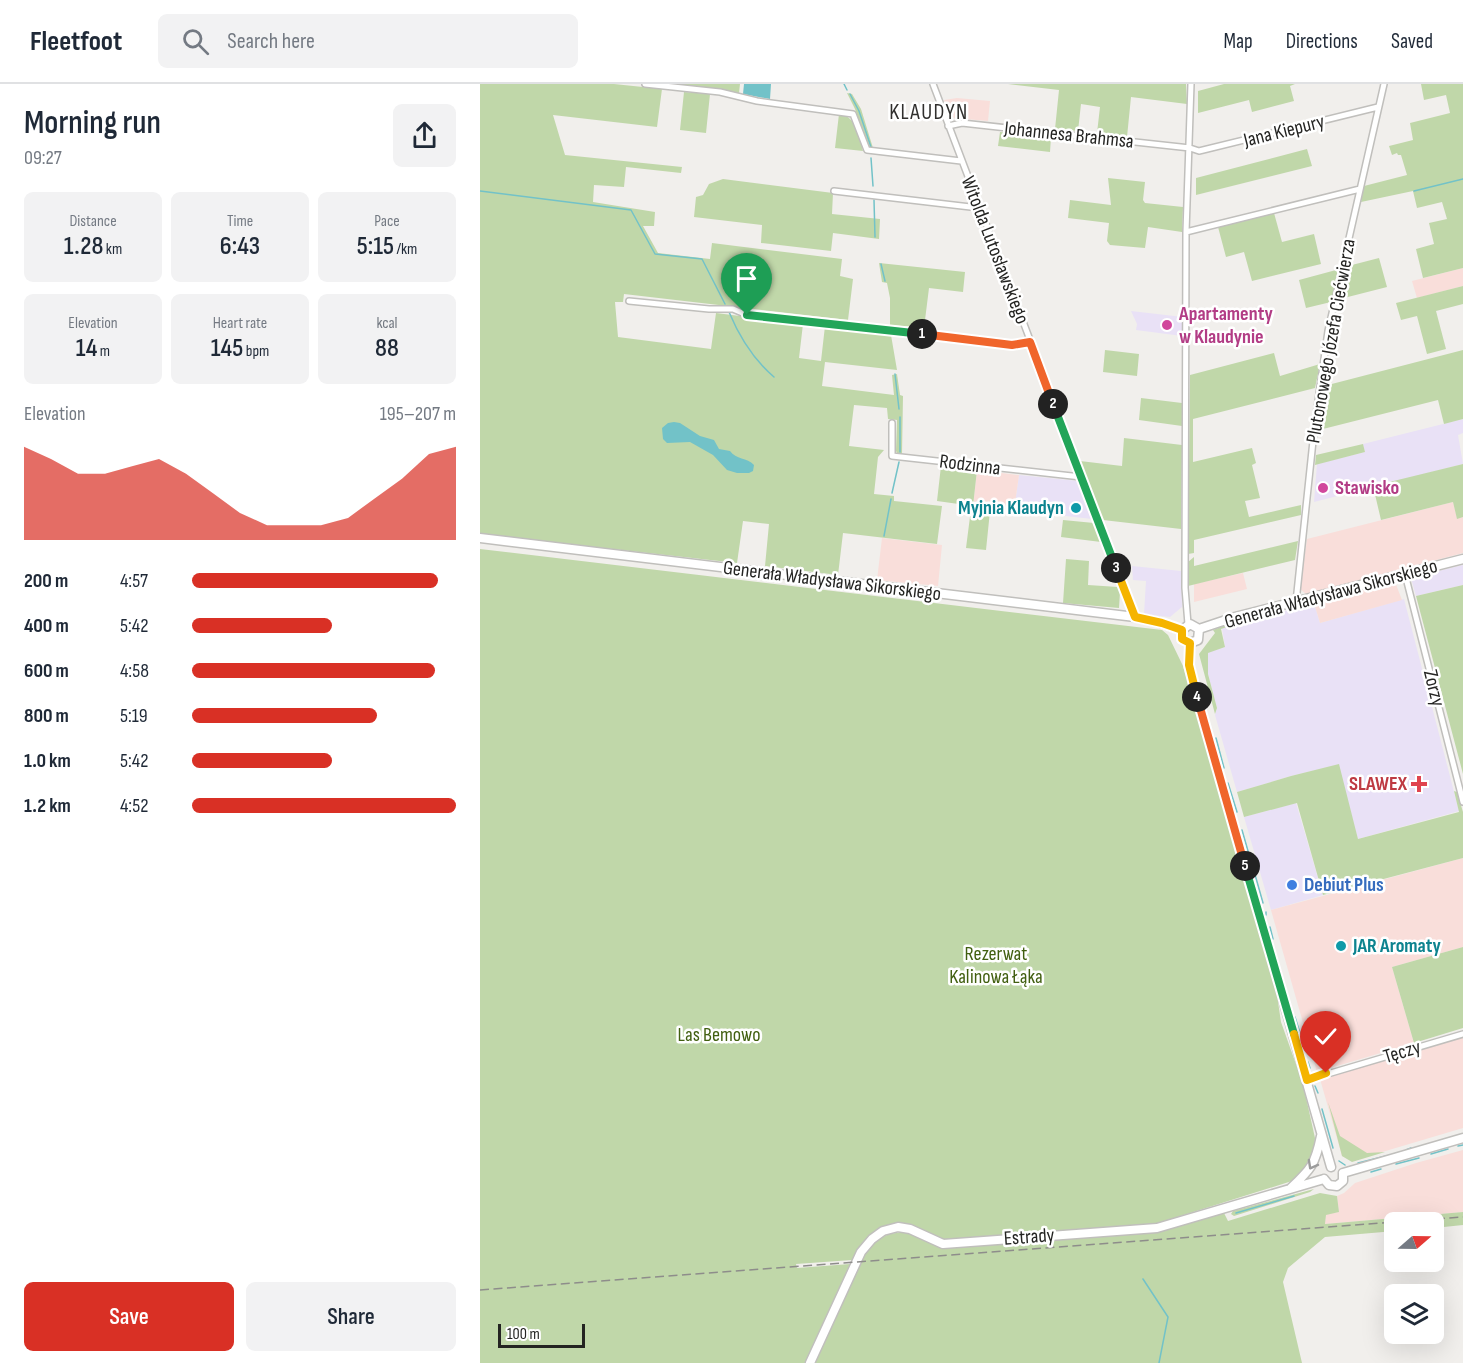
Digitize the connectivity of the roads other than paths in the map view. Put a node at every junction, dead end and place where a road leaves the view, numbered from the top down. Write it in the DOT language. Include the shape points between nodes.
graph roads {
  1 [pos="645,84"];
  2 [pos="933,84"];
  3 [pos="1191,84"];
  4 [pos="1384,84"];
  5 [pos="1378,107"];
  6 [pos="948,126"];
  7 [pos="1190,148"];
  8 [pos="961,160"];
  9 [pos="1360,189"];
  10 [pos="834,191"];
  11 [pos="979,208"];
  12 [pos="1186,232"];
  13 [pos="629,301"];
  14 [pos="1030,342"];
  15 [pos="892,423"];
  16 [pos="1081,477"];
  17 [pos="480,538"];
  18 [pos="1463,559"];
  19 [pos="1405,574"];
  20 [pos="1296,602"];
  21 [pos="1135,617"];
  22 [pos="1185,627"];
  23 [pos="1199,629"];
  24 [pos="1190,643"];
  25 [pos="1463,802"];
  26 [pos="1463,1034"];
  27 [pos="1307,1080"];
  28 [pos="1321,1133"];
  29 [pos="1463,1138"];
  30 [pos="1331,1167"];
  31 [pos="1343,1173"];
  32 [pos="1324,1179"];
  33 [pos="1290,1190"];
  34 [pos="810,1363"];
  1 -- 8 [label="street" via="853,114 867,150"];
  2 -- 6 [label="street, Witolda Lutosławskiego"];
  3 -- 7 [label="street"];
  4 -- 5 [label="street, Plutonowego Józefa Ciećwierza"];
  5 -- 7 [label="street, Jana Kiepury" via="1212,149"];
  5 -- 9 [label="street, Plutonowego Józefa Ciećwierza"];
  6 -- 7 [label="street, Johannesa Brahmsa" via="962,123"];
  6 -- 8 [label="street, Witolda Lutosławskiego"];
  7 -- 12 [label="street"];
  8 -- 11 [label="street, Witolda Lutosławskiego"];
  9 -- 12 [label="street"];
  9 -- 20 [label="street, Plutonowego Józefa Ciećwierza" via="1322,371"];
  10 -- 11 [label="street"];
  11 -- 14 [label="street, Witolda Lutosławskiego"];
  12 -- 22 [label="street"];
  13 -- 14 [label="street" via="733,309 747,315 1012,345"];
  14 -- 16 [label="street, Witolda Lutosławskiego"];
  15 -- 16 [label="street, Rodzinna" via="892,456"];
  16 -- 21 [label="street, Witolda Lutosławskiego"];
  17 -- 21 [label="main road, Generała Władysława Sikorskiego"];
  18 -- 19 [label="main road, Generała Władysława Sikorskiego"];
  19 -- 20 [label="main road, Generała Władysława Sikorskiego"];
  19 -- 25 [label="street, Zorzy"];
  20 -- 23 [label="main road, Generała Władysława Sikorskiego"];
  21 -- 22 [label="main road, Generała Władysława Sikorskiego"];
  22 -- 23 [label="main road" via="1194,625"];
  22 -- 24 [label="main road" via="1182,639"];
  23 -- 24 [label="main road" via="1198,640"];
  24 -- 27 [label="main road" via="1194,688"];
  26 -- 27 [label="street, Tęczy"];
  27 -- 28 [label="main road"];
  28 -- 30 [label="main road"];
  28 -- 33 [label="main road, one-way" via="1312,1167"];
  29 -- 31 [label="main road"];
  30 -- 31 [label="main road"];
  30 -- 32 [label="main road"];
  31 -- 32 [label="main road" via="1337,1186"];
  32 -- 33 [label="main road, Estrady"];
  33 -- 34 [label="main road, Estrady" via="1157,1228 943,1244 910,1229 883,1231 861,1252"];
}
